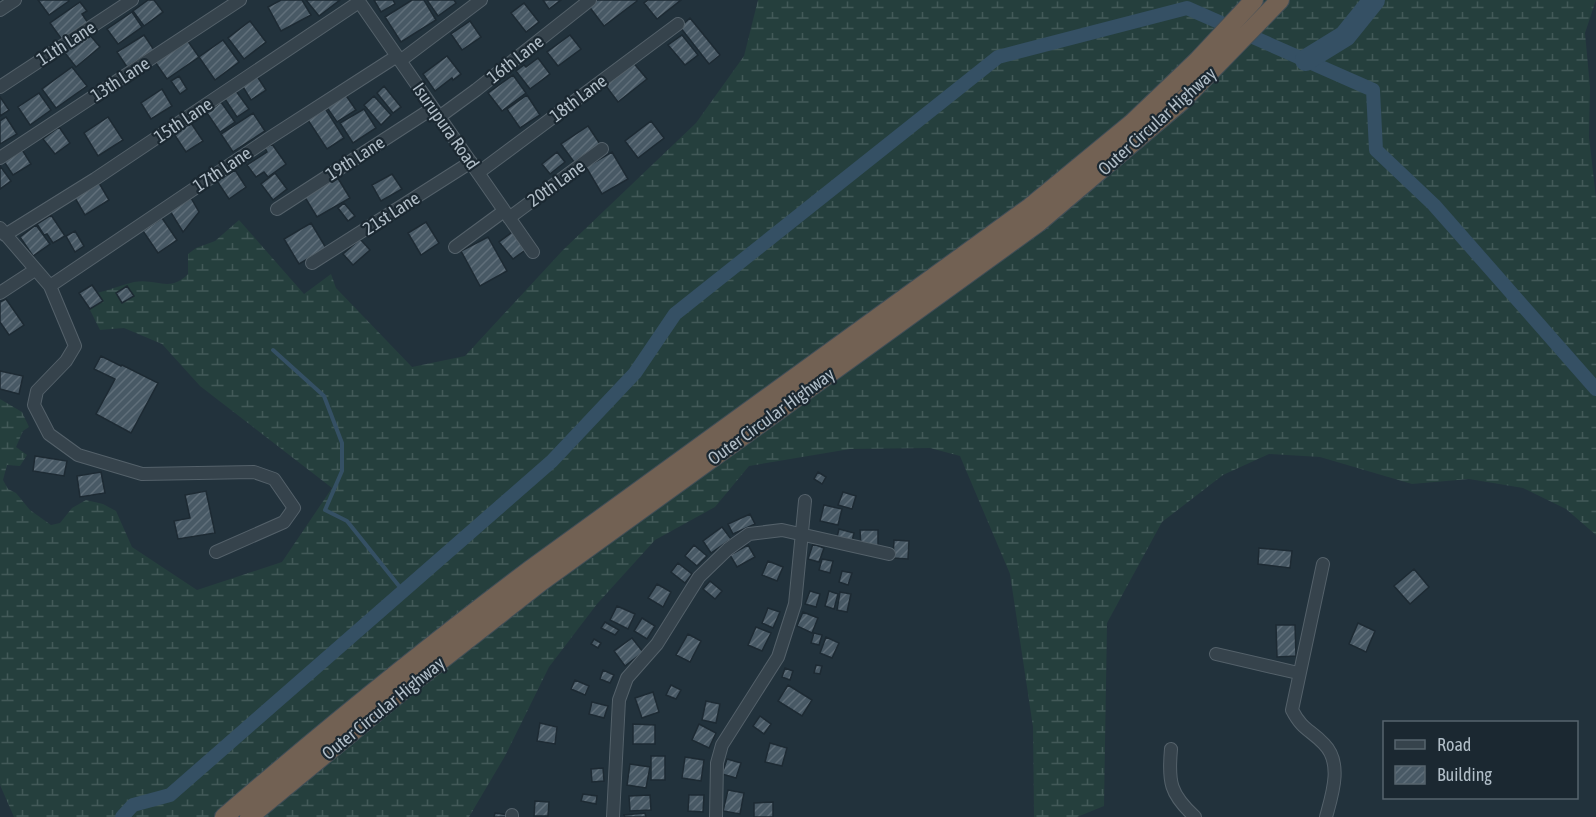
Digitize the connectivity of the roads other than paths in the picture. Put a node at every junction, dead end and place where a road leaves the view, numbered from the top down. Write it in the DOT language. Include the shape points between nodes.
graph roads {
  1 [pos="15,0"];
  2 [pos="132,0"];
  3 [pos="240,0"];
  4 [pos="481,0"];
  5 [pos="590,0"];
  6 [pos="1254,0"];
  7 [pos="1280,0"];
  8 [pos="359,1"];
  9 [pos="0,10"];
  10 [pos="678,24"];
  11 [pos="399,59"];
  12 [pos="0,87"];
  13 [pos="436,112"];
  14 [pos="602,149"];
  15 [pos="0,158"];
  16 [pos="471,162"];
  17 [pos="478,173"];
  18 [pos="277,209"];
  19 [pos="507,214"];
  20 [pos="3,231"];
  21 [pos="454,247"];
  22 [pos="533,252"];
  23 [pos="312,263"];
  24 [pos="35,270"];
  25 [pos="50,286"];
  26 [pos="0,293"];
  27 [pos="805,501"];
  28 [pos="803,536"];
  29 [pos="216,552"];
  30 [pos="889,554"];
  31 [pos="1323,564"];
  32 [pos="1216,654"];
  33 [pos="1298,673"];
  34 [pos="1170,749"];
  35 [pos="224,817"];
  36 [pos="249,817"];
  37 [pos="613,817"];
  38 [pos="716,817"];
  39 [pos="1195,817"];
  40 [pos="1326,817"];
  1 -- 9 [label="street"];
  2 -- 12 [label="street, 11th Lane"];
  3 -- 15 [label="street, 13th Lane"];
  4 -- 11 [label="street, 17th Lane"];
  5 -- 13 [label="street, 16th Lane"];
  6 -- 35 [label="highway, Outer Circular Highway" via="1132,123 1030,207 531,569"];
  7 -- 36 [label="highway, Outer Circular Highway" via="1174,108 1038,223 541,582"];
  8 -- 11 [label="street, Isurupura Road"];
  8 -- 20 [label="street, 15th Lane" via="95,179"];
  10 -- 17 [label="street, 18th Lane"];
  11 -- 13 [label="street, Isurupura Road"];
  11 -- 25 [label="street, 17th Lane" via="268,139"];
  13 -- 16 [label="street, Isurupura Road"];
  13 -- 18 [label="street, 19th Lane"];
  14 -- 19 [label="street, 20th Lane"];
  16 -- 17 [label="street, Isurupura Road"];
  16 -- 23 [label="street, 21st Lane"];
  17 -- 19 [label="street, Isurupura Road"];
  19 -- 21 [label="street, 20th Lane"];
  19 -- 22 [label="street, Isurupura Road"];
  20 -- 24 [label="street"];
  24 -- 25 [label="street"];
  24 -- 26 [label="street"];
  25 -- 29 [label="street" via="75,346 37,391 34,405 50,434 78,455 142,474 254,471 274,479 294,508 284,522"];
  27 -- 28 [label="street"];
  28 -- 30 [label="street"];
  28 -- 37 [label="street" via="782,531 749,534 728,549 699,576 657,644 627,678 619,700"];
  28 -- 38 [label="street" via="795,604 778,657 722,745 717,763"];
  31 -- 33 [label="street"];
  32 -- 33 [label="street"];
  33 -- 40 [label="street" via="1292,710 1299,725 1333,756 1334,788"];
  34 -- 39 [label="street" via="1169,773 1176,798"];
}
